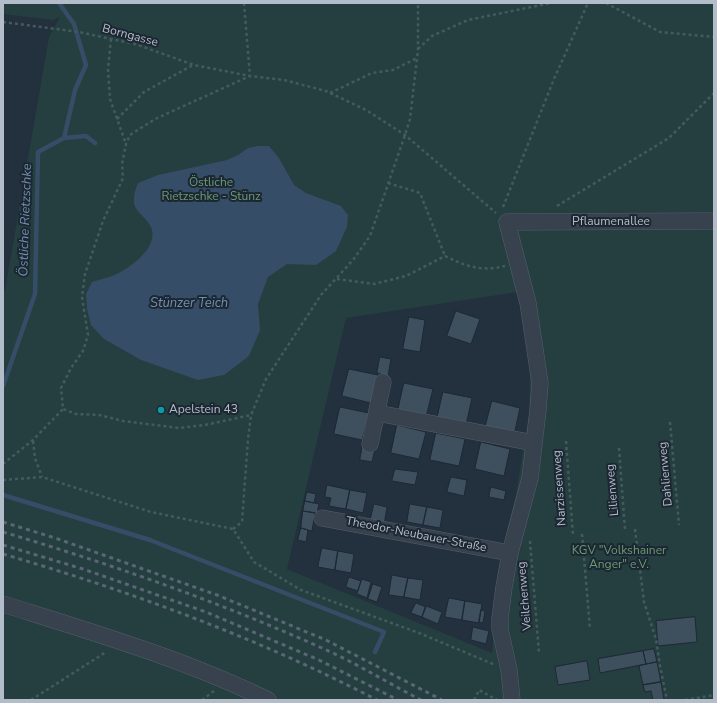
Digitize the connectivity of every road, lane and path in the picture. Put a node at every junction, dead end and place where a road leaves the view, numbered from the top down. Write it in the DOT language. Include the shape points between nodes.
graph roads {
  1 [pos="244,3"];
  2 [pos="418,3"];
  3 [pos="551,3"];
  4 [pos="588,3"];
  5 [pos="606,3"];
  6 [pos="3,22"];
  7 [pos="714,37"];
  8 [pos="111,39"];
  9 [pos="418,50"];
  10 [pos="417,58"];
  11 [pos="194,65"];
  12 [pos="250,76"];
  13 [pos="330,93"];
  14 [pos="714,93"];
  15 [pos="117,119"];
  16 [pos="405,135"];
  17 [pos="126,144"];
  18 [pos="388,183"];
  19 [pos="554,208"];
  20 [pos="505,215"];
  21 [pos="714,221"];
  22 [pos="445,256"];
  23 [pos="518,262"];
  24 [pos="336,278"];
  25 [pos="383,382"];
  26 [pos="63,409"];
  27 [pos="377,413"];
  28 [pos="251,414"];
  29 [pos="670,422"];
  30 [pos="33,440"];
  31 [pos="566,441"];
  32 [pos="370,444"];
  33 [pos="534,444"];
  34 [pos="618,448"];
  35 [pos="3,464"];
  36 [pos="42,477"];
  37 [pos="3,480"];
  38 [pos="322,518"];
  39 [pos="680,525"];
  40 [pos="233,529"];
  41 [pos="635,529"];
  42 [pos="625,530"];
  43 [pos="573,534"];
  44 [pos="582,534"];
  45 [pos="530,538"];
  46 [pos="510,553"];
  47 [pos="3,604"];
  48 [pos="590,629"];
  49 [pos="121,641"];
  50 [pos="539,653"];
  51 [pos="509,670"];
  52 [pos="714,695"];
  53 [pos="495,699"];
  54 [pos="31,700"];
  55 [pos="268,700"];
  56 [pos="474,700"];
  57 [pos="512,700"];
  58 [pos="667,700"];
  59 [pos="685,700"];
  1 -- 12 [label="path"];
  2 -- 9 [label="path"];
  3 -- 9 [label="path" via="468,20 432,36"];
  4 -- 20 [label="path" via="554,79"];
  5 -- 7 [label="path" via="660,32"];
  6 -- 8 [label="path, Borngasse"];
  8 -- 11 [label="path, Borngasse" via="135,44"];
  8 -- 15 [label="path" via="108,69 110,99"];
  9 -- 10 [label="path"];
  10 -- 13 [label="path" via="393,70 372,73"];
  10 -- 16 [label="path" via="410,119"];
  11 -- 12 [label="path, Borngasse"];
  11 -- 15 [label="path" via="144,92"];
  12 -- 13 [label="path, Borngasse" via="284,80"];
  12 -- 17 [label="path" via="155,119 130,135"];
  13 -- 16 [label="path, Borngasse" via="366,110"];
  14 -- 19 [label="path" via="669,138"];
  15 -- 17 [label="path"];
  16 -- 18 [label="path"];
  16 -- 20 [label="path, Borngasse"];
  17 -- 26 [label="path" via="122,164 123,178 103,221 85,274 82,297 88,335 84,350 70,368 61,388"];
  18 -- 22 [label="path" via="420,193"];
  18 -- 24 [label="path" via="370,236"];
  20 -- 21 [label="street, Pflaumenallee"];
  20 -- 23 [label="street"];
  22 -- 23 [label="path" via="482,269"];
  22 -- 24 [label="path" via="406,276 374,284"];
  23 -- 33 [label="street" via="528,303 540,383"];
  24 -- 28 [label="path" via="266,379"];
  25 -- 27 [label="street"];
  26 -- 28 [label="path" via="76,414 99,415 123,421 179,428 205,425"];
  26 -- 30 [label="path"];
  27 -- 32 [label="street"];
  27 -- 33 [label="street"];
  28 -- 40 [label="path" via="242,522"];
  29 -- 39 [label="path, Dahlienweg"];
  30 -- 35 [label="path"];
  30 -- 36 [label="path" via="35,458"];
  31 -- 43 [label="path, Narzissenweg"];
  33 -- 46 [label="street" via="530,478"];
  34 -- 42 [label="path, Lilienweg"];
  36 -- 37 [label="path"];
  36 -- 40 [label="path" via="151,512"];
  38 -- 46 [label="street, Theodor-Neubauer-Straße"];
  40 -- 51 [label="path" via="254,562 301,590 419,633"];
  41 -- 58 [label="path" via="644,602 656,639"];
  44 -- 48 [label="path"];
  45 -- 50 [label="path, Veilchenweg"];
  46 -- 51 [label="street" via="500,629"];
  47 -- 49 [label="street"];
  49 -- 54 [label="path"];
  49 -- 55 [label="street" via="233,683"];
  51 -- 57 [label="street"];
  52 -- 59 [label="path"];
  53 -- 56 [label="path" via="479,690"];
}
